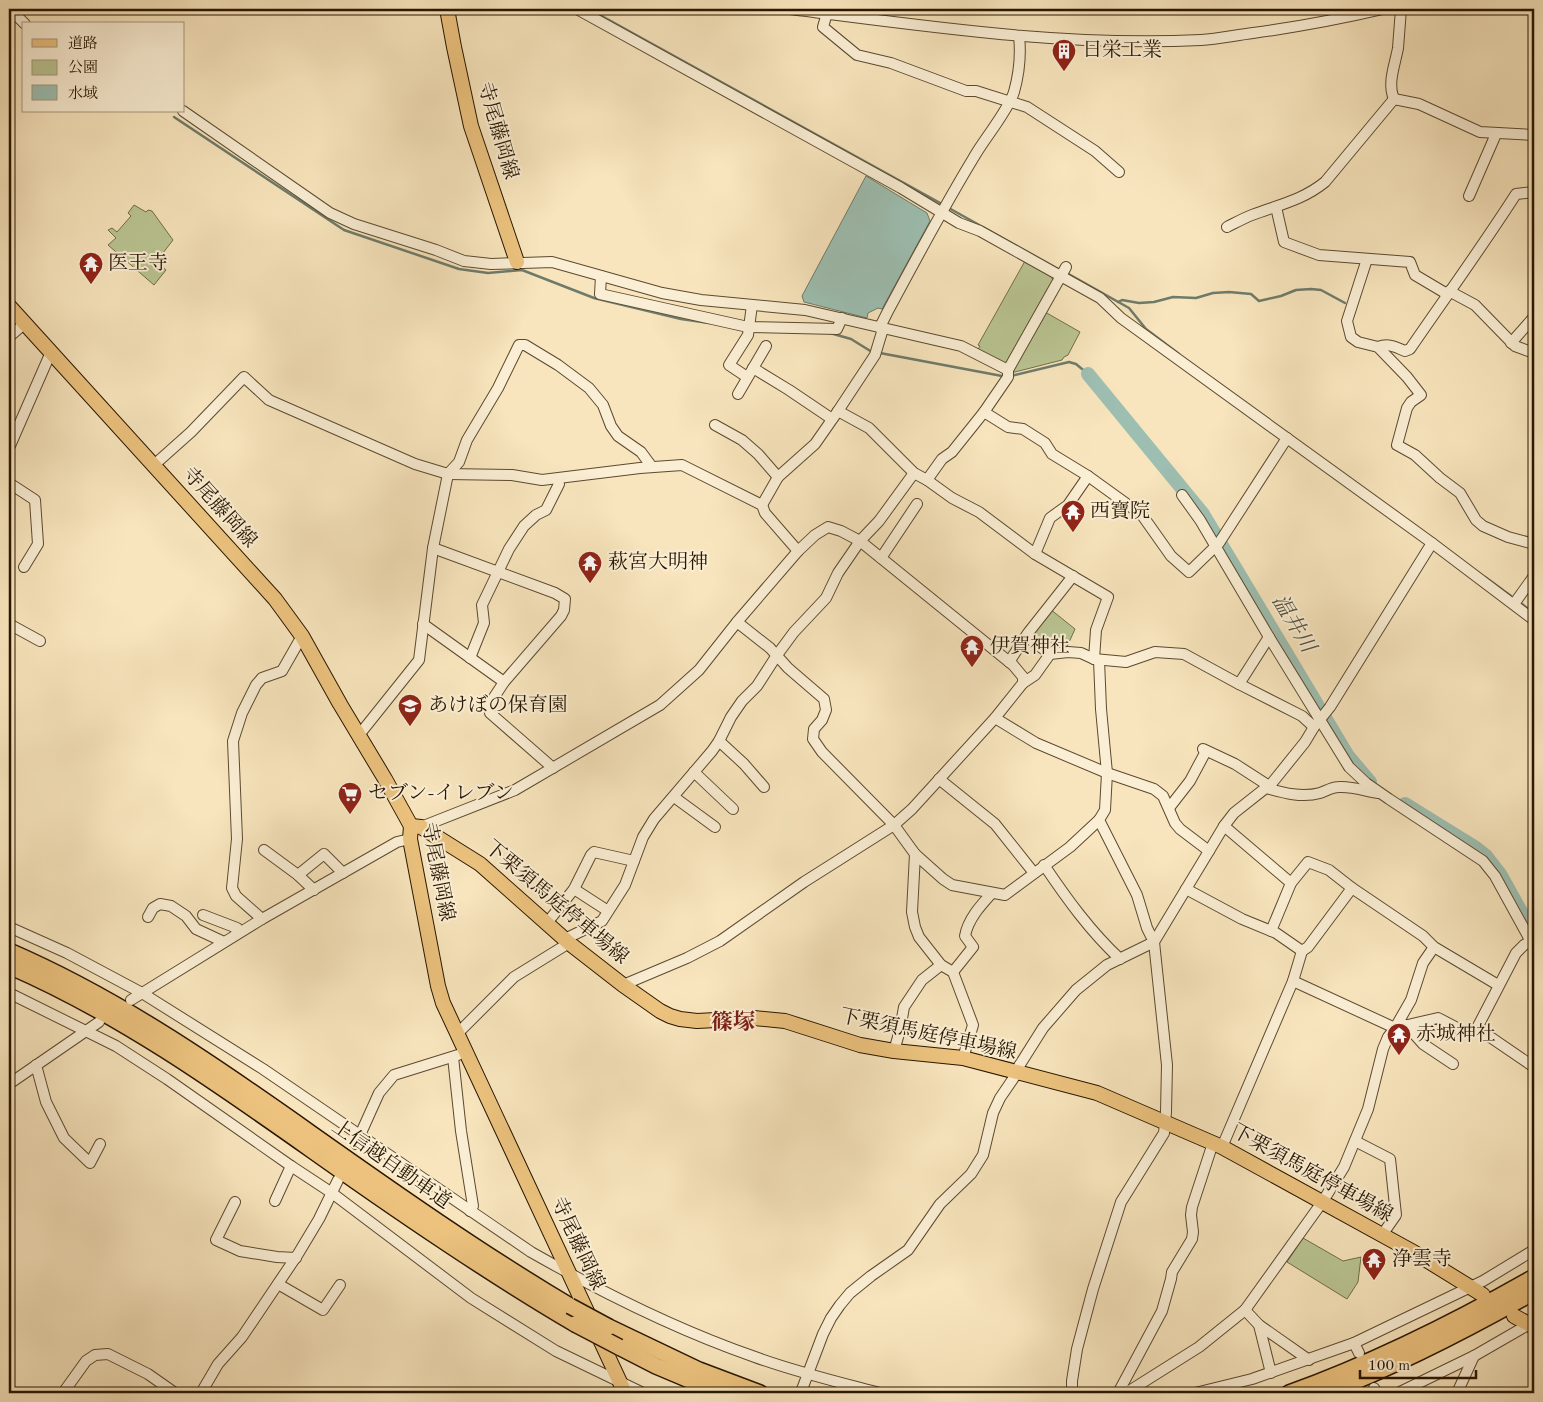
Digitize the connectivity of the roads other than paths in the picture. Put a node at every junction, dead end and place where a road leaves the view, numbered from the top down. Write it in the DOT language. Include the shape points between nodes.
graph roads {
  1 [pos="14,9"];
  2 [pos="447,9"];
  3 [pos="577,9"];
  4 [pos="790,9"];
  5 [pos="1383,9"];
  6 [pos="1401,9"];
  7 [pos="827,13"];
  8 [pos="23,22"];
  9 [pos="1020,36"];
  10 [pos="1394,98"];
  11 [pos="1010,100"];
  12 [pos="184,112"];
  13 [pos="1496,134"];
  14 [pos="1534,136"];
  15 [pos="1119,172"];
  16 [pos="1534,192"];
  17 [pos="1469,196"];
  18 [pos="1276,207"];
  19 [pos="942,211"];
  20 [pos="1227,227"];
  21 [pos="1367,259"];
  22 [pos="517,262"];
  23 [pos="1064,272"];
  24 [pos="601,276"];
  25 [pos="1448,292"];
  26 [pos="9,306"];
  27 [pos="752,306"];
  28 [pos="1534,317"];
  29 [pos="842,318"];
  30 [pos="25,324"];
  31 [pos="748,327"];
  32 [pos="880,327"];
  33 [pos="9,337"];
  34 [pos="1511,343"];
  35 [pos="766,346"];
  36 [pos="1378,347"];
  37 [pos="51,352"];
  38 [pos="1534,353"];
  39 [pos="753,368"];
  40 [pos="1008,370"];
  41 [pos="747,377"];
  42 [pos="738,394"];
  43 [pos="984,412"];
  44 [pos="835,415"];
  45 [pos="715,424"];
  46 [pos="1287,438"];
  47 [pos="9,448"];
  48 [pos="154,465"];
  49 [pos="652,467"];
  50 [pos="914,473"];
  51 [pos="448,474"];
  52 [pos="1088,476"];
  53 [pos="778,477"];
  54 [pos="557,479"];
  55 [pos="927,480"];
  56 [pos="9,483"];
  57 [pos="1182,495"];
  58 [pos="917,504"];
  59 [pos="762,505"];
  60 [pos="860,541"];
  61 [pos="1432,542"];
  62 [pos="1534,544"];
  63 [pos="1216,547"];
  64 [pos="433,548"];
  65 [pos="798,551"];
  66 [pos="1035,554"];
  67 [pos="881,558"];
  68 [pos="24,567"];
  69 [pos="499,572"];
  70 [pos="1073,576"];
  71 [pos="1534,576"];
  72 [pos="1514,604"];
  73 [pos="1534,620"];
  74 [pos="736,622"];
  75 [pos="9,624"];
  76 [pos="423,624"];
  77 [pos="302,636"];
  78 [pos="1027,637"];
  79 [pos="1269,637"];
  80 [pos="40,641"];
  81 [pos="1050,654"];
  82 [pos="777,655"];
  83 [pos="470,658"];
  84 [pos="1097,659"];
  85 [pos="1009,662"];
  86 [pos="504,682"];
  87 [pos="1023,683"];
  88 [pos="1239,684"];
  89 [pos="995,718"];
  90 [pos="1320,720"];
  91 [pos="359,735"];
  92 [pos="719,741"];
  93 [pos="553,768"];
  94 [pos="694,772"];
  95 [pos="1107,773"];
  96 [pos="939,779"];
  97 [pos="764,787"];
  98 [pos="1267,787"];
  99 [pos="1381,794"];
  100 [pos="674,797"];
  101 [pos="733,808"];
  102 [pos="1169,808"];
  103 [pos="1099,820"];
  104 [pos="894,825"];
  105 [pos="1224,826"];
  106 [pos="715,827"];
  107 [pos="414,831"];
  108 [pos="264,850"];
  109 [pos="1209,851"];
  110 [pos="915,854"];
  111 [pos="634,861"];
  112 [pos="1044,865"];
  113 [pos="343,873"];
  114 [pos="1034,873"];
  115 [pos="298,874"];
  116 [pos="1291,883"];
  117 [pos="1352,888"];
  118 [pos="574,889"];
  119 [pos="1186,889"];
  120 [pos="314,890"];
  121 [pos="992,893"];
  122 [pos="608,912"];
  123 [pos="203,914"];
  124 [pos="148,917"];
  125 [pos="262,918"];
  126 [pos="547,924"];
  127 [pos="9,927"];
  128 [pos="1271,931"];
  129 [pos="236,934"];
  130 [pos="567,941"];
  131 [pos="1533,941"];
  132 [pos="224,942"];
  133 [pos="1154,942"];
  134 [pos="1434,948"];
  135 [pos="9,951"];
  136 [pos="1302,951"];
  137 [pos="1120,959"];
  138 [pos="941,965"];
  139 [pos="9,966"];
  140 [pos="953,972"];
  141 [pos="1293,981"];
  142 [pos="623,985"];
  143 [pos="1498,986"];
  144 [pos="9,993"];
  145 [pos="142,994"];
  146 [pos="131,1000"];
  147 [pos="99,1022"];
  148 [pos="1406,1025"];
  149 [pos="1395,1028"];
  150 [pos="1477,1028"];
  151 [pos="86,1031"];
  152 [pos="457,1034"];
  153 [pos="894,1051"];
  154 [pos="459,1055"];
  155 [pos="963,1058"];
  156 [pos="1453,1064"];
  157 [pos="36,1065"];
  158 [pos="1534,1067"];
  159 [pos="1017,1073"];
  160 [pos="9,1084"];
  161 [pos="1165,1122"];
  162 [pos="358,1140"];
  163 [pos="1355,1141"];
  164 [pos="100,1144"];
  165 [pos="1218,1145"];
  166 [pos="291,1166"];
  167 [pos="338,1180"];
  168 [pos="332,1193"];
  169 [pos="275,1200"];
  170 [pos="1323,1201"];
  171 [pos="235,1202"];
  172 [pos="470,1210"];
  173 [pos="1382,1235"];
  174 [pos="1534,1250"];
  175 [pos="296,1258"];
  176 [pos="570,1274"];
  177 [pos="1534,1277"];
  178 [pos="278,1284"];
  179 [pos="340,1285"];
  180 [pos="1470,1287"];
  181 [pos="1534,1292"];
  182 [pos="1483,1295"];
  183 [pos="1246,1310"];
  184 [pos="1514,1316"];
  185 [pos="1532,1324"];
  186 [pos="1259,1325"];
  187 [pos="1354,1343"];
  188 [pos="1359,1353"];
  189 [pos="1474,1356"];
  190 [pos="1309,1360"];
  191 [pos="1270,1373"];
  192 [pos="808,1375"];
  193 [pos="622,1388"];
  194 [pos="801,1392"];
  195 [pos="63,1393"];
  196 [pos="175,1393"];
  197 [pos="201,1393"];
  198 [pos="643,1393"];
  199 [pos="720,1393"];
  200 [pos="760,1393"];
  201 [pos="880,1393"];
  202 [pos="1072,1393"];
  203 [pos="1118,1393"];
  204 [pos="1126,1393"];
  205 [pos="1199,1393"];
  206 [pos="1289,1393"];
  207 [pos="1327,1393"];
  208 [pos="1398,1393"];
  209 [pos="1457,1393"];
  1 -- 8 [label="street"];
  2 -- 22 [label="main road, 寺尾藤岡線" via="471,126"];
  3 -- 19 [label="street"];
  4 -- 7 [label="street"];
  5 -- 9 [label="street" via="1343,19 1203,40 1146,42"];
  6 -- 10 [label="street" via="1391,82"];
  7 -- 9 [label="street"];
  7 -- 11 [label="street" via="823,27 857,55 891,63 966,91"];
  9 -- 11 [label="street" via="1021,51"];
  10 -- 13 [label="street" via="1419,104 1476,130"];
  10 -- 18 [label="street" via="1325,182 1298,200"];
  11 -- 15 [label="street" via="1058,127"];
  11 -- 19 [label="street"];
  12 -- 22 [label="street" via="330,213 354,224 464,261"];
  13 -- 14 [label="street"];
  13 -- 17 [label="street"];
  16 -- 25 [label="street" via="1516,194"];
  18 -- 20 [label="street"];
  18 -- 21 [label="street" via="1284,242 1319,255"];
  19 -- 23 [label="street" via="959,223"];
  19 -- 32 [label="street"];
  21 -- 25 [label="street" via="1410,262 1415,275"];
  21 -- 36 [label="street" via="1347,321 1351,337"];
  22 -- 24 [label="street" via="552,262"];
  23 -- 40 [label="street"];
  23 -- 46 [label="street" via="1105,301 1121,318"];
  24 -- 27 [label="street" via="662,293"];
  24 -- 31 [label="street" via="600,294"];
  25 -- 34 [label="street" via="1474,305"];
  25 -- 36 [label="street" via="1410,349 1405,351 1393,345"];
  26 -- 30 [label="main road, 寺尾藤岡線"];
  27 -- 29 [label="street" via="805,310"];
  27 -- 31 [label="street"];
  28 -- 34 [label="street"];
  29 -- 31 [label="street" via="838,329"];
  29 -- 32 [label="street"];
  30 -- 33 [label="street"];
  30 -- 37 [label="main road, 寺尾藤岡線"];
  31 -- 41 [label="street" via="748,335 729,366"];
  32 -- 40 [label="street" via="961,346"];
  32 -- 44 [label="street" via="882,332 875,355"];
  34 -- 38 [label="street"];
  35 -- 39 [label="street"];
  36 -- 62 [label="street" via="1421,395 1407,408 1397,446 1415,455 1460,493 1483,526"];
  37 -- 47 [label="street"];
  37 -- 48 [label="main road, 寺尾藤岡線"];
  39 -- 41 [label="street"];
  39 -- 44 [label="street"];
  40 -- 43 [label="street" via="1008,377"];
  41 -- 42 [label="street"];
  43 -- 52 [label="street" via="1008,427 1023,429 1045,443 1052,454"];
  43 -- 55 [label="street"];
  44 -- 50 [label="street" via="869,428"];
  44 -- 53 [label="street" via="815,444"];
  45 -- 53 [label="street" via="742,440"];
  46 -- 61 [label="street"];
  46 -- 63 [label="street"];
  48 -- 51 [label="street" via="244,377 269,400 415,464"];
  48 -- 77 [label="main road, 寺尾藤岡線" via="257,578"];
  49 -- 51 [label="street" via="641,452 618,436 603,405 589,388 558,365 525,345 519,345 467,440 459,462"];
  49 -- 54 [label="street"];
  49 -- 59 [label="street" via="682,465"];
  50 -- 55 [label="street"];
  50 -- 60 [label="street"];
  51 -- 54 [label="street" via="485,473"];
  51 -- 64 [label="street"];
  52 -- 63 [label="street" via="1142,515 1171,556 1189,572"];
  52 -- 66 [label="street" via="1068,505 1050,518"];
  53 -- 59 [label="street"];
  54 -- 69 [label="street" via="559,484 546,510 524,526"];
  55 -- 66 [label="street" via="979,512"];
  56 -- 68 [label="street" via="35,500 38,544"];
  57 -- 63 [label="street"];
  58 -- 67 [label="street"];
  59 -- 65 [label="street"];
  60 -- 65 [label="street" via="828,527"];
  60 -- 67 [label="street"];
  60 -- 82 [label="street" via="838,573 826,598"];
  61 -- 72 [label="street"];
  61 -- 90 [label="street"];
  63 -- 79 [label="street"];
  64 -- 69 [label="street"];
  64 -- 76 [label="street"];
  65 -- 74 [label="street"];
  66 -- 70 [label="street"];
  67 -- 85 [label="street"];
  69 -- 83 [label="street" via="482,604 484,623"];
  69 -- 86 [label="street" via="565,599 560,616"];
  70 -- 78 [label="street"];
  70 -- 84 [label="street" via="1108,597 1096,630"];
  71 -- 72 [label="street"];
  72 -- 73 [label="street"];
  74 -- 82 [label="street"];
  74 -- 93 [label="street" via="699,670 660,705"];
  75 -- 80 [label="street"];
  76 -- 83 [label="street"];
  76 -- 91 [label="street" via="419,660"];
  77 -- 91 [label="main road, 寺尾藤岡線"];
  77 -- 125 [label="street" via="282,671 262,678 256,685 233,740 237,840 232,888 236,896"];
  78 -- 81 [label="street"];
  78 -- 85 [label="street"];
  79 -- 88 [label="street"];
  79 -- 90 [label="street"];
  81 -- 84 [label="street" via="1074,652"];
  81 -- 87 [label="street" via="1035,675"];
  82 -- 92 [label="street" via="757,686 731,716"];
  82 -- 104 [label="street" via="824,699 826,710 814,729 814,739 822,752"];
  83 -- 86 [label="street"];
  84 -- 88 [label="street" via="1126,662 1155,652 1184,654"];
  84 -- 95 [label="street"];
  85 -- 87 [label="street" via="1023,677"];
  86 -- 93 [label="street" via="489,704 490,713"];
  87 -- 89 [label="street"];
  88 -- 90 [label="street" via="1302,716"];
  89 -- 95 [label="street" via="1036,743"];
  89 -- 96 [label="street"];
  90 -- 98 [label="street"];
  90 -- 99 [label="street" via="1349,768"];
  91 -- 107 [label="main road, 寺尾藤岡線"];
  92 -- 94 [label="street"];
  92 -- 97 [label="street"];
  93 -- 107 [label="street" via="515,790"];
  94 -- 100 [label="street"];
  94 -- 101 [label="street"];
  95 -- 102 [label="street" via="1154,789 1163,796"];
  95 -- 103 [label="street" via="1105,810"];
  96 -- 104 [label="street"];
  96 -- 114 [label="street" via="995,824"];
  98 -- 99 [label="street" via="1287,794 1319,793 1336,787"];
  98 -- 102 [label="street" via="1234,764 1204,750 1190,781"];
  98 -- 105 [label="street" via="1234,813"];
  99 -- 131 [label="street" via="1483,861"];
  100 -- 106 [label="street"];
  100 -- 111 [label="street" via="654,819"];
  102 -- 109 [label="street" via="1180,829"];
  103 -- 112 [label="street" via="1070,847"];
  103 -- 133 [label="street" via="1137,895 1146,928"];
  104 -- 110 [label="street"];
  104 -- 142 [label="street" via="720,941"];
  105 -- 109 [label="street"];
  105 -- 116 [label="street"];
  107 -- 113 [label="street"];
  107 -- 126 [label="main road, 下栗須馬庭停車場線" via="480,864"];
  107 -- 152 [label="main road, 寺尾藤岡線" via="438,986"];
  108 -- 115 [label="street"];
  109 -- 119 [label="street"];
  110 -- 121 [label="street" via="952,885"];
  110 -- 138 [label="street" via="912,912 915,927"];
  111 -- 118 [label="street" via="594,852"];
  111 -- 122 [label="street"];
  112 -- 114 [label="street"];
  112 -- 137 [label="street" via="1080,918"];
  113 -- 115 [label="street" via="324,854"];
  113 -- 120 [label="street"];
  114 -- 121 [label="street" via="1006,895"];
  115 -- 120 [label="street"];
  116 -- 117 [label="street" via="1308,862 1330,870"];
  116 -- 128 [label="street"];
  117 -- 134 [label="street" via="1423,936"];
  117 -- 136 [label="street"];
  118 -- 122 [label="street"];
  118 -- 126 [label="street"];
  119 -- 128 [label="street"];
  119 -- 133 [label="street"];
  120 -- 125 [label="street"];
  121 -- 140 [label="street" via="966,928 965,936 973,947"];
  122 -- 130 [label="street" via="602,921"];
  123 -- 129 [label="street" via="237,928"];
  124 -- 132 [label="street" via="160,904 171,906 186,916 196,929"];
  125 -- 129 [label="street"];
  126 -- 130 [label="main road, 下栗須馬庭停車場線"];
  127 -- 145 [label="street"];
  128 -- 136 [label="street"];
  129 -- 132 [label="street"];
  130 -- 142 [label="main road, 下栗須馬庭停車場線"];
  130 -- 152 [label="street" via="514,977"];
  131 -- 143 [label="street" via="1516,953"];
  132 -- 145 [label="street"];
  133 -- 137 [label="street"];
  133 -- 161 [label="street" via="1167,1065"];
  134 -- 143 [label="street"];
  134 -- 149 [label="street" via="1423,962 1411,1000"];
  135 -- 200 [label="highway, 上信越自動車道, bridge" via="101,996 172,1038 463,1239 570,1306 692,1367"];
  136 -- 141 [label="street"];
  137 -- 159 [label="street" via="1107,965 1076,990 1043,1028 1018,1066"];
  138 -- 140 [label="street"];
  138 -- 153 [label="street" via="922,980 904,1007"];
  139 -- 199 [label="highway, 上信越自動車道, bridge" via="96,1008 167,1051 463,1254 575,1324 656,1366"];
  140 -- 155 [label="street" via="972,1025"];
  141 -- 149 [label="street"];
  141 -- 165 [label="street"];
  142 -- 153 [label="main road, 下栗須馬庭停車場線" via="660,1011 680,1019 785,1021 860,1046"];
  143 -- 150 [label="street"];
  144 -- 151 [label="street"];
  145 -- 146 [label="street"];
  145 -- 162 [label="street" via="263,1069"];
  147 -- 151 [label="street"];
  148 -- 149 [label="street"];
  148 -- 150 [label="street" via="1438,1018 1463,1031 1472,1032"];
  148 -- 156 [label="street" via="1423,1044"];
  149 -- 163 [label="street" via="1383,1049 1368,1109"];
  150 -- 158 [label="street"];
  151 -- 157 [label="street"];
  151 -- 166 [label="street" via="167,1079"];
  152 -- 154 [label="main road, 寺尾藤岡線"];
  153 -- 155 [label="main road, 下栗須馬庭停車場線"];
  154 -- 162 [label="street" via="394,1075 379,1093"];
  154 -- 172 [label="street" via="461,1131 473,1206"];
  154 -- 176 [label="main road, 寺尾藤岡線"];
  155 -- 159 [label="main road, 下栗須馬庭停車場線"];
  157 -- 160 [label="street"];
  157 -- 164 [label="street" via="46,1102 64,1138 90,1163"];
  159 -- 161 [label="main road, 下栗須馬庭停車場線" via="1097,1093"];
  159 -- 192 [label="street" via="993,1113 983,1155 971,1174 940,1204 908,1250 871,1276 840,1305 831,1318"];
  161 -- 165 [label="main road, 下栗須馬庭停車場線"];
  161 -- 202 [label="street" via="1164,1133 1121,1202 1077,1349"];
  162 -- 172 [label="street"];
  163 -- 170 [label="street" via="1344,1167"];
  163 -- 173 [label="street" via="1390,1159 1396,1215"];
  165 -- 170 [label="main road, 下栗須馬庭停車場線"];
  165 -- 203 [label="street" via="1192,1207 1192,1239 1172,1272 1162,1311"];
  166 -- 168 [label="street"];
  166 -- 169 [label="street"];
  167 -- 168 [label="street"];
  168 -- 175 [label="street"];
  168 -- 193 [label="street" via="471,1298"];
  170 -- 173 [label="main road, 下栗須馬庭停車場線"];
  170 -- 183 [label="street"];
  171 -- 175 [label="street" via="216,1240 240,1250"];
  172 -- 176 [label="street"];
  173 -- 180 [label="main road, 下栗須馬庭停車場線"];
  174 -- 180 [label="street"];
  175 -- 178 [label="street"];
  176 -- 192 [label="street" via="660,1319"];
  176 -- 193 [label="main road, 寺尾藤岡線"];
  177 -- 206 [label="highway" via="1390,1352"];
  178 -- 179 [label="street" via="323,1310"];
  178 -- 197 [label="street" via="242,1337 218,1364"];
  180 -- 182 [label="main road, 下栗須馬庭停車場線"];
  180 -- 187 [label="street"];
  181 -- 207 [label="highway" via="1389,1368"];
  183 -- 186 [label="street"];
  183 -- 204 [label="street" via="1199,1347"];
  184 -- 185 [label="main road"];
  185 -- 189 [label="street"];
  186 -- 190 [label="street"];
  186 -- 191 [label="street"];
  187 -- 188 [label="street"];
  187 -- 190 [label="street"];
  189 -- 208 [label="street"];
  189 -- 209 [label="street"];
  190 -- 191 [label="street"];
  191 -- 205 [label="street"];
  192 -- 194 [label="street"];
  192 -- 201 [label="street"];
  193 -- 198 [label="street"];
  195 -- 196 [label="street" via="86,1361 95,1355 108,1354 148,1374"];
}
